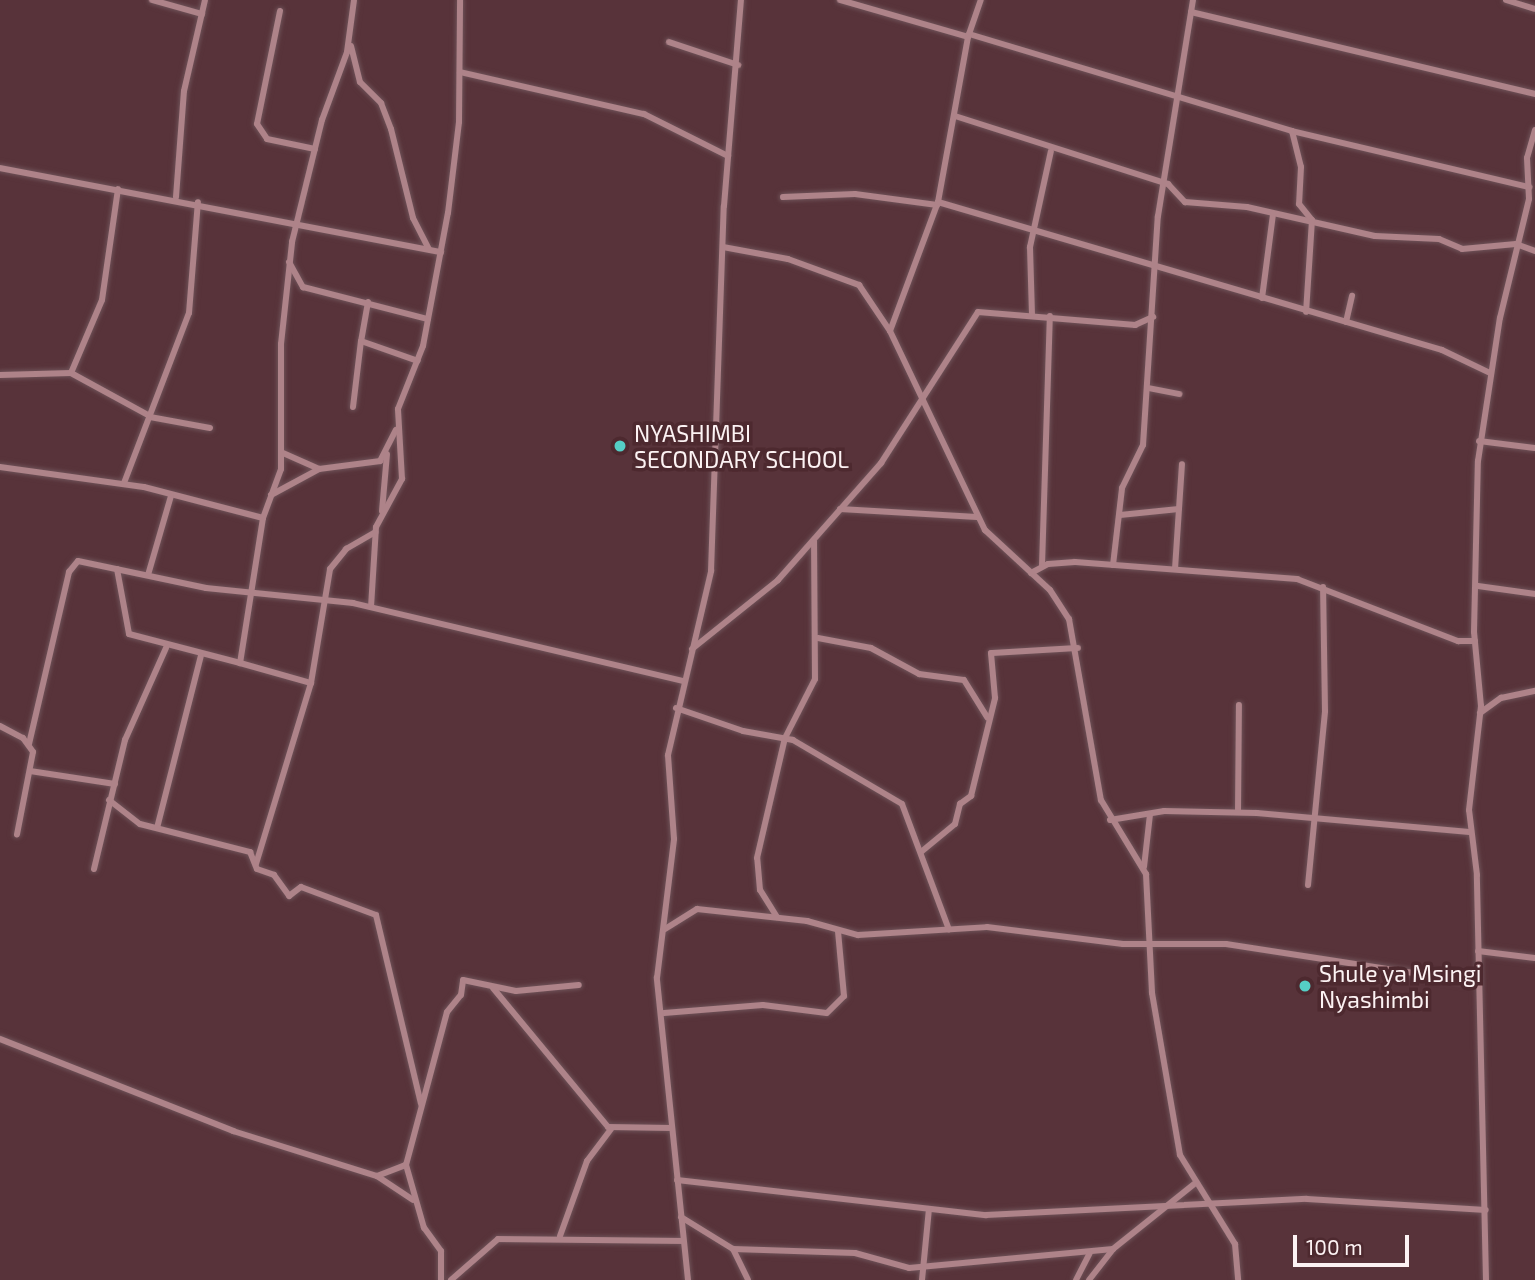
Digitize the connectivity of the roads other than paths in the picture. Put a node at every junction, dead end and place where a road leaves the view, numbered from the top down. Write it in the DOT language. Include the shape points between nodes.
graph roads {
  1 [pos="152,0"];
  2 [pos="205,0"];
  3 [pos="354,0"];
  4 [pos="460,0"];
  5 [pos="741,0"];
  6 [pos="840,0"];
  7 [pos="981,0"];
  8 [pos="1193,0"];
  9 [pos="1506,0"];
  10 [pos="1535,9"];
  11 [pos="281,11"];
  12 [pos="1191,12"];
  13 [pos="202,14"];
  14 [pos="969,36"];
  15 [pos="350,37"];
  16 [pos="669,42"];
  17 [pos="738,65"];
  18 [pos="460,72"];
  19 [pos="1535,94"];
  20 [pos="1182,99"];
  21 [pos="955,116"];
  22 [pos="1535,130"];
  23 [pos="1292,131"];
  24 [pos="315,149"];
  25 [pos="1051,151"];
  26 [pos="728,156"];
  27 [pos="0,168"];
  28 [pos="1163,184"];
  29 [pos="1529,187"];
  30 [pos="118,188"];
  31 [pos="176,197"];
  32 [pos="783,197"];
  33 [pos="198,202"];
  34 [pos="938,203"];
  35 [pos="1273,214"];
  36 [pos="1312,220"];
  37 [pos="296,222"];
  38 [pos="1035,226"];
  39 [pos="1516,244"];
  40 [pos="723,247"];
  41 [pos="429,249"];
  42 [pos="1535,251"];
  43 [pos="441,252"];
  44 [pos="288,261"];
  45 [pos="1156,262"];
  46 [pos="1352,296"];
  47 [pos="1262,298"];
  48 [pos="368,302"];
  49 [pos="1306,312"];
  50 [pos="1032,315"];
  51 [pos="1051,316"];
  52 [pos="1153,317"];
  53 [pos="428,319"];
  54 [pos="1346,322"];
  55 [pos="890,331"];
  56 [pos="361,341"];
  57 [pos="418,361"];
  58 [pos="71,373"];
  59 [pos="1490,373"];
  60 [pos="0,375"];
  61 [pos="1148,388"];
  62 [pos="1179,394"];
  63 [pos="923,401"];
  64 [pos="352,407"];
  65 [pos="150,416"];
  66 [pos="397,425"];
  67 [pos="210,428"];
  68 [pos="1479,441"];
  69 [pos="1535,448"];
  70 [pos="283,453"];
  71 [pos="387,454"];
  72 [pos="1182,464"];
  73 [pos="0,467"];
  74 [pos="319,469"];
  75 [pos="124,483"];
  76 [pos="271,495"];
  77 [pos="171,496"];
  78 [pos="840,509"];
  79 [pos="1179,509"];
  80 [pos="382,512"];
  81 [pos="1120,515"];
  82 [pos="977,517"];
  83 [pos="263,518"];
  84 [pos="376,532"];
  85 [pos="814,541"];
  86 [pos="1112,565"];
  87 [pos="1042,566"];
  88 [pos="117,569"];
  89 [pos="1175,569"];
  90 [pos="1031,573"];
  91 [pos="148,575"];
  92 [pos="1478,586"];
  93 [pos="1323,587"];
  94 [pos="250,593"];
  95 [pos="1535,594"];
  96 [pos="329,600"];
  97 [pos="370,607"];
  98 [pos="818,638"];
  99 [pos="1475,641"];
  100 [pos="166,648"];
  101 [pos="1078,648"];
  102 [pos="691,649"];
  103 [pos="201,656"];
  104 [pos="240,663"];
  105 [pos="684,681"];
  106 [pos="311,683"];
  107 [pos="1535,691"];
  108 [pos="1239,705"];
  109 [pos="676,708"];
  110 [pos="1480,713"];
  111 [pos="987,717"];
  112 [pos="0,726"];
  113 [pos="785,738"];
  114 [pos="29,744"];
  115 [pos="30,771"];
  116 [pos="115,783"];
  117 [pos="108,800"];
  118 [pos="1238,812"];
  119 [pos="1150,814"];
  120 [pos="1314,816"];
  121 [pos="1110,820"];
  122 [pos="157,828"];
  123 [pos="1469,832"];
  124 [pos="17,834"];
  125 [pos="921,852"];
  126 [pos="256,864"];
  127 [pos="1144,867"];
  128 [pos="94,869"];
  129 [pos="1308,885"];
  130 [pos="777,917"];
  131 [pos="665,929"];
  132 [pos="949,930"];
  133 [pos="838,931"];
  134 [pos="1146,942"];
  135 [pos="1478,951"];
  136 [pos="1535,958"];
  137 [pos="1478,983"];
  138 [pos="579,985"];
  139 [pos="491,986"];
  140 [pos="664,1013"];
  141 [pos="0,1039"];
  142 [pos="421,1104"];
  143 [pos="672,1128"];
  144 [pos="611,1129"];
  145 [pos="406,1165"];
  146 [pos="377,1176"];
  147 [pos="677,1180"];
  148 [pos="1194,1184"];
  149 [pos="413,1200"];
  150 [pos="1173,1202"];
  151 [pos="1211,1205"];
  152 [pos="929,1209"];
  153 [pos="1486,1210"];
  154 [pos="681,1217"];
  155 [pos="560,1236"];
  156 [pos="683,1241"];
  157 [pos="733,1249"];
  158 [pos="1113,1249"];
  159 [pos="1090,1253"];
  160 [pos="925,1268"];
  161 [pos="441,1280"];
  162 [pos="451,1280"];
  163 [pos="688,1280"];
  164 [pos="748,1280"];
  165 [pos="922,1280"];
  166 [pos="1076,1280"];
  167 [pos="1089,1280"];
  168 [pos="1238,1280"];
  169 [pos="1486,1280"];
  1 -- 13 [label="street"];
  2 -- 13 [label="street"];
  3 -- 15 [label="street"];
  4 -- 18 [label="street"];
  5 -- 17 [label="street"];
  6 -- 14 [label="street"];
  7 -- 14 [label="street"];
  8 -- 12 [label="street"];
  9 -- 10 [label="street"];
  11 -- 24 [label="street" via="257,124 267,139"];
  12 -- 19 [label="street"];
  12 -- 20 [label="street"];
  13 -- 31 [label="street" via="184,91"];
  14 -- 20 [label="street"];
  14 -- 21 [label="street"];
  15 -- 24 [label="street"];
  15 -- 41 [label="street" via="360,82 381,103 414,218"];
  16 -- 17 [label="street"];
  17 -- 26 [label="street"];
  18 -- 26 [label="street" via="644,114"];
  18 -- 43 [label="street"];
  20 -- 23 [label="street"];
  20 -- 28 [label="street"];
  21 -- 25 [label="street"];
  21 -- 34 [label="street"];
  22 -- 29 [label="street" via="1527,158"];
  23 -- 29 [label="street"];
  23 -- 36 [label="street" via="1301,167 1299,204"];
  24 -- 37 [label="street"];
  25 -- 28 [label="street"];
  25 -- 38 [label="street"];
  26 -- 40 [label="street"];
  27 -- 30 [label="street"];
  28 -- 35 [label="street" via="1185,202"];
  28 -- 45 [label="street"];
  29 -- 39 [label="street"];
  30 -- 31 [label="street"];
  30 -- 58 [label="street" via="102,300"];
  31 -- 33 [label="street"];
  32 -- 34 [label="street" via="855,194"];
  33 -- 37 [label="street"];
  33 -- 65 [label="street" via="189,313"];
  34 -- 38 [label="street"];
  34 -- 55 [label="street"];
  35 -- 36 [label="street"];
  35 -- 47 [label="street"];
  36 -- 39 [label="street" via="1375,236 1440,239 1462,248"];
  36 -- 49 [label="street"];
  37 -- 41 [label="street"];
  37 -- 44 [label="street"];
  38 -- 45 [label="street"];
  38 -- 50 [label="street"];
  39 -- 42 [label="street"];
  39 -- 59 [label="street"];
  40 -- 55 [label="street" via="788,259 856,283"];
  40 -- 102 [label="street" via="711,571"];
  41 -- 43 [label="street"];
  43 -- 53 [label="street"];
  44 -- 48 [label="street" via="303,286"];
  44 -- 70 [label="street" via="281,344"];
  45 -- 47 [label="street"];
  45 -- 52 [label="street"];
  46 -- 54 [label="street"];
  47 -- 49 [label="street"];
  48 -- 53 [label="street"];
  48 -- 56 [label="street"];
  49 -- 54 [label="street"];
  50 -- 51 [label="street"];
  50 -- 63 [label="street" via="978,313"];
  51 -- 52 [label="street" via="1135,325"];
  51 -- 87 [label="street"];
  52 -- 61 [label="street"];
  53 -- 57 [label="street"];
  54 -- 59 [label="street" via="1442,350"];
  55 -- 63 [label="street"];
  56 -- 57 [label="street"];
  56 -- 64 [label="street"];
  57 -- 66 [label="street"];
  58 -- 60 [label="street"];
  58 -- 65 [label="street"];
  59 -- 68 [label="street"];
  61 -- 62 [label="street"];
  61 -- 81 [label="street" via="1143,445 1122,488"];
  63 -- 78 [label="street"];
  63 -- 82 [label="street"];
  65 -- 67 [label="street"];
  65 -- 75 [label="street"];
  66 -- 71 [label="street"];
  66 -- 80 [label="street" via="402,479"];
  68 -- 69 [label="street"];
  68 -- 92 [label="street"];
  70 -- 74 [label="street"];
  70 -- 76 [label="street"];
  71 -- 74 [label="street" via="372,464"];
  71 -- 80 [label="street"];
  72 -- 79 [label="street"];
  73 -- 75 [label="street" via="65,481"];
  74 -- 76 [label="street"];
  75 -- 77 [label="street"];
  76 -- 83 [label="street"];
  77 -- 83 [label="street"];
  77 -- 91 [label="street"];
  78 -- 82 [label="street"];
  78 -- 85 [label="street"];
  79 -- 81 [label="street"];
  79 -- 89 [label="street"];
  80 -- 84 [label="street"];
  81 -- 86 [label="street"];
  82 -- 90 [label="street" via="1006,554"];
  83 -- 94 [label="street"];
  84 -- 96 [label="street" via="335,559"];
  84 -- 97 [label="street"];
  85 -- 98 [label="street"];
  85 -- 102 [label="street" via="765,591"];
  86 -- 87 [label="street"];
  86 -- 89 [label="street"];
  87 -- 90 [label="street"];
  88 -- 91 [label="street"];
  88 -- 100 [label="street" via="124,628"];
  88 -- 114 [label="street" via="87,562 71,566"];
  89 -- 93 [label="street" via="1235,570"];
  90 -- 101 [label="street" via="1061,605"];
  91 -- 94 [label="street"];
  92 -- 95 [label="street"];
  92 -- 99 [label="street"];
  93 -- 99 [label="street" via="1458,641"];
  93 -- 120 [label="street" via="1325,711"];
  94 -- 96 [label="street"];
  94 -- 104 [label="street"];
  96 -- 97 [label="street"];
  96 -- 106 [label="street"];
  97 -- 105 [label="street"];
  98 -- 111 [label="street" via="871,648 919,674 964,680"];
  98 -- 113 [label="street" via="812,691"];
  99 -- 110 [label="street"];
  100 -- 103 [label="street"];
  100 -- 116 [label="street" via="138,703"];
  101 -- 111 [label="street" via="992,653 995,698"];
  101 -- 121 [label="street" via="1092,760"];
  102 -- 105 [label="street"];
  103 -- 104 [label="street"];
  103 -- 122 [label="street"];
  104 -- 106 [label="street"];
  105 -- 109 [label="street"];
  106 -- 126 [label="street"];
  107 -- 110 [label="street" via="1501,698"];
  108 -- 118 [label="street"];
  109 -- 113 [label="street"];
  109 -- 131 [label="street" via="668,755 674,839"];
  110 -- 123 [label="street"];
  111 -- 125 [label="street" via="971,796 960,804 955,824"];
  112 -- 114 [label="street"];
  113 -- 125 [label="street" via="902,804"];
  113 -- 130 [label="street" via="757,858 760,890"];
  114 -- 115 [label="street"];
  115 -- 116 [label="street"];
  115 -- 124 [label="street"];
  116 -- 117 [label="street"];
  117 -- 122 [label="street" via="135,821"];
  117 -- 128 [label="street"];
  118 -- 119 [label="street"];
  118 -- 120 [label="street"];
  119 -- 121 [label="street"];
  119 -- 127 [label="street"];
  120 -- 123 [label="street"];
  120 -- 129 [label="street"];
  121 -- 127 [label="street"];
  122 -- 126 [label="street" via="247,851"];
  123 -- 135 [label="street"];
  125 -- 132 [label="street"];
  126 -- 142 [label="street" via="289,896 301,887 376,915"];
  127 -- 134 [label="street"];
  130 -- 131 [label="street" via="697,909"];
  130 -- 133 [label="street"];
  131 -- 140 [label="street" via="657,978"];
  132 -- 133 [label="street" via="894,937"];
  132 -- 134 [label="street" via="987,927 1060,939"];
  133 -- 140 [label="street" via="844,996 827,1013 763,1005"];
  134 -- 137 [label="street" via="1226,944"];
  134 -- 148 [label="street" via="1175,1136"];
  135 -- 136 [label="street"];
  135 -- 137 [label="street"];
  137 -- 153 [label="street"];
  138 -- 139 [label="street" via="516,991"];
  139 -- 142 [label="street" via="463,980 461,995 439,1029"];
  139 -- 144 [label="street"];
  140 -- 143 [label="street"];
  141 -- 146 [label="street" via="233,1131"];
  142 -- 145 [label="street"];
  143 -- 144 [label="street"];
  143 -- 147 [label="street"];
  144 -- 155 [label="street" via="587,1161"];
  145 -- 146 [label="street"];
  145 -- 149 [label="street"];
  146 -- 149 [label="street"];
  147 -- 152 [label="street"];
  147 -- 154 [label="street"];
  148 -- 150 [label="street"];
  148 -- 151 [label="street"];
  149 -- 161 [label="street" via="441,1251"];
  150 -- 151 [label="street"];
  150 -- 152 [label="street" via="986,1214"];
  150 -- 158 [label="street"];
  151 -- 153 [label="street" via="1307,1199"];
  151 -- 168 [label="street" via="1235,1244"];
  152 -- 160 [label="street"];
  153 -- 169 [label="street"];
  154 -- 156 [label="street"];
  154 -- 157 [label="street"];
  155 -- 156 [label="street"];
  155 -- 162 [label="street" via="498,1239"];
  156 -- 163 [label="street"];
  157 -- 160 [label="street" via="855,1253"];
  157 -- 164 [label="street"];
  158 -- 159 [label="street"];
  158 -- 167 [label="street"];
  159 -- 160 [label="street"];
  159 -- 166 [label="street"];
  160 -- 165 [label="street"];
}
